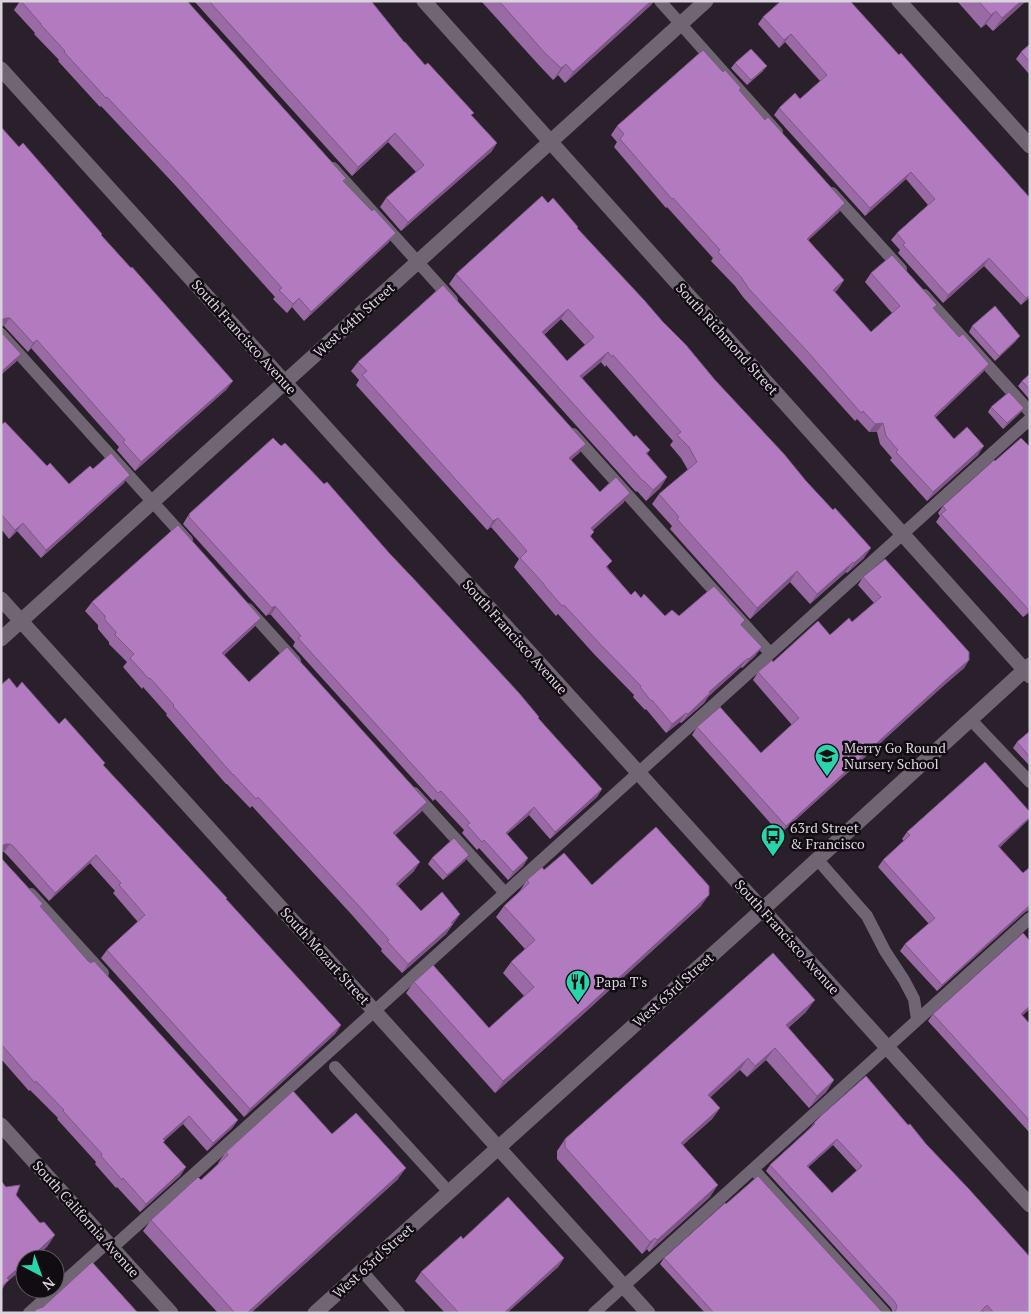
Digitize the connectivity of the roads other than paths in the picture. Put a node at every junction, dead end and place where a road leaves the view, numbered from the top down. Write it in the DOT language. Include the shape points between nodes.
graph roads {
  1 [pos="424,1"];
  2 [pos="660,1"];
  3 [pos="706,1"];
  4 [pos="899,1"];
  5 [pos="681,24"];
  6 [pos="1,69"];
  7 [pos="783,138"];
  8 [pos="551,142"];
  9 [pos="1030,146"];
  10 [pos="327,161"];
  11 [pos="823,183"];
  12 [pos="418,262"];
  13 [pos="460,309"];
  14 [pos="1,334"];
  15 [pos="285,383"];
  16 [pos="1030,412"];
  17 [pos="1030,419"];
  18 [pos="566,426"];
  19 [pos="153,503"];
  20 [pos="902,535"];
  21 [pos="195,550"];
  22 [pos="1,599"];
  23 [pos="241,601"];
  24 [pos="22,621"];
  25 [pos="1,639"];
  26 [pos="770,653"];
  27 [pos="300,666"];
  28 [pos="1028,670"];
  29 [pos="971,720"];
  30 [pos="638,772"];
  31 [pos="1030,782"];
  32 [pos="406,784"];
  33 [pos="817,859"];
  34 [pos="21,882"];
  35 [pos="504,893"];
  36 [pos="762,910"];
  37 [pos="1030,918"];
  38 [pos="113,984"];
  39 [pos="374,1011"];
  40 [pos="918,1019"];
  41 [pos="887,1047"];
  42 [pos="335,1067"];
  43 [pos="1,1125"];
  44 [pos="498,1147"];
  45 [pos="753,1169"];
  46 [pos="449,1192"];
  47 [pos="1030,1205"];
  48 [pos="110,1245"];
  49 [pos="362,1271"];
  50 [pos="624,1286"];
  51 [pos="29,1313"];
  52 [pos="171,1313"];
  53 [pos="315,1313"];
  54 [pos="399,1313"];
  55 [pos="594,1313"];
  56 [pos="648,1313"];
  57 [pos="885,1313"];
  1 -- 8 [label="street, South Richmond Street"];
  2 -- 5 [label="lane"];
  3 -- 5 [label="street, West 64th Street"];
  4 -- 9 [label="street"];
  5 -- 7 [label="lane"];
  5 -- 8 [label="street, West 64th Street"];
  6 -- 15 [label="street, South Francisco Avenue"];
  8 -- 12 [label="street, West 64th Street"];
  8 -- 20 [label="street, South Richmond Street"];
  10 -- 12 [label="lane"];
  11 -- 16 [label="lane"];
  12 -- 13 [label="lane"];
  12 -- 15 [label="street, West 64th Street"];
  14 -- 19 [label="lane"];
  15 -- 19 [label="street, West 64th Street"];
  15 -- 30 [label="street, South Francisco Avenue"];
  17 -- 20 [label="lane"];
  18 -- 26 [label="lane"];
  19 -- 21 [label="lane"];
  19 -- 24 [label="street, West 64th Street"];
  20 -- 26 [label="lane"];
  20 -- 28 [label="street, South Richmond Street"];
  22 -- 24 [label="street, South Mozart Street"];
  23 -- 27 [label="lane"];
  24 -- 25 [label="street, West 64th Street"];
  24 -- 39 [label="street, South Mozart Street"];
  26 -- 30 [label="lane"];
  28 -- 29 [label="street, West 63rd Street"];
  29 -- 31 [label="lane"];
  29 -- 33 [label="street, West 63rd Street"];
  30 -- 35 [label="lane"];
  30 -- 36 [label="street, South Francisco Avenue"];
  32 -- 35 [label="lane"];
  33 -- 36 [label="street, West 63rd Street"];
  33 -- 40 [label="lane" via="867,916 914,999"];
  34 -- 38 [label="lane"];
  35 -- 39 [label="lane"];
  36 -- 41 [label="street, South Francisco Avenue"];
  36 -- 44 [label="street, West 63rd Street"];
  37 -- 40 [label="lane" via="1021,932"];
  39 -- 44 [label="street, South Mozart Street"];
  39 -- 48 [label="lane"];
  40 -- 41 [label="lane"];
  41 -- 45 [label="lane"];
  41 -- 47 [label="street, South Francisco Avenue"];
  42 -- 46 [label="lane"];
  43 -- 48 [label="street, South California Avenue"];
  44 -- 46 [label="street, West 63rd Street"];
  44 -- 50 [label="street, South Mozart Street"];
  45 -- 50 [label="lane"];
  45 -- 57 [label="lane"];
  46 -- 49 [label="street, West 63rd Street"];
  48 -- 51 [label="lane"];
  48 -- 52 [label="street, South California Avenue"];
  49 -- 53 [label="street, West 63rd Street"];
  49 -- 54 [label="lane"];
  50 -- 55 [label="lane"];
  50 -- 56 [label="street, South Mozart Street"];
}
